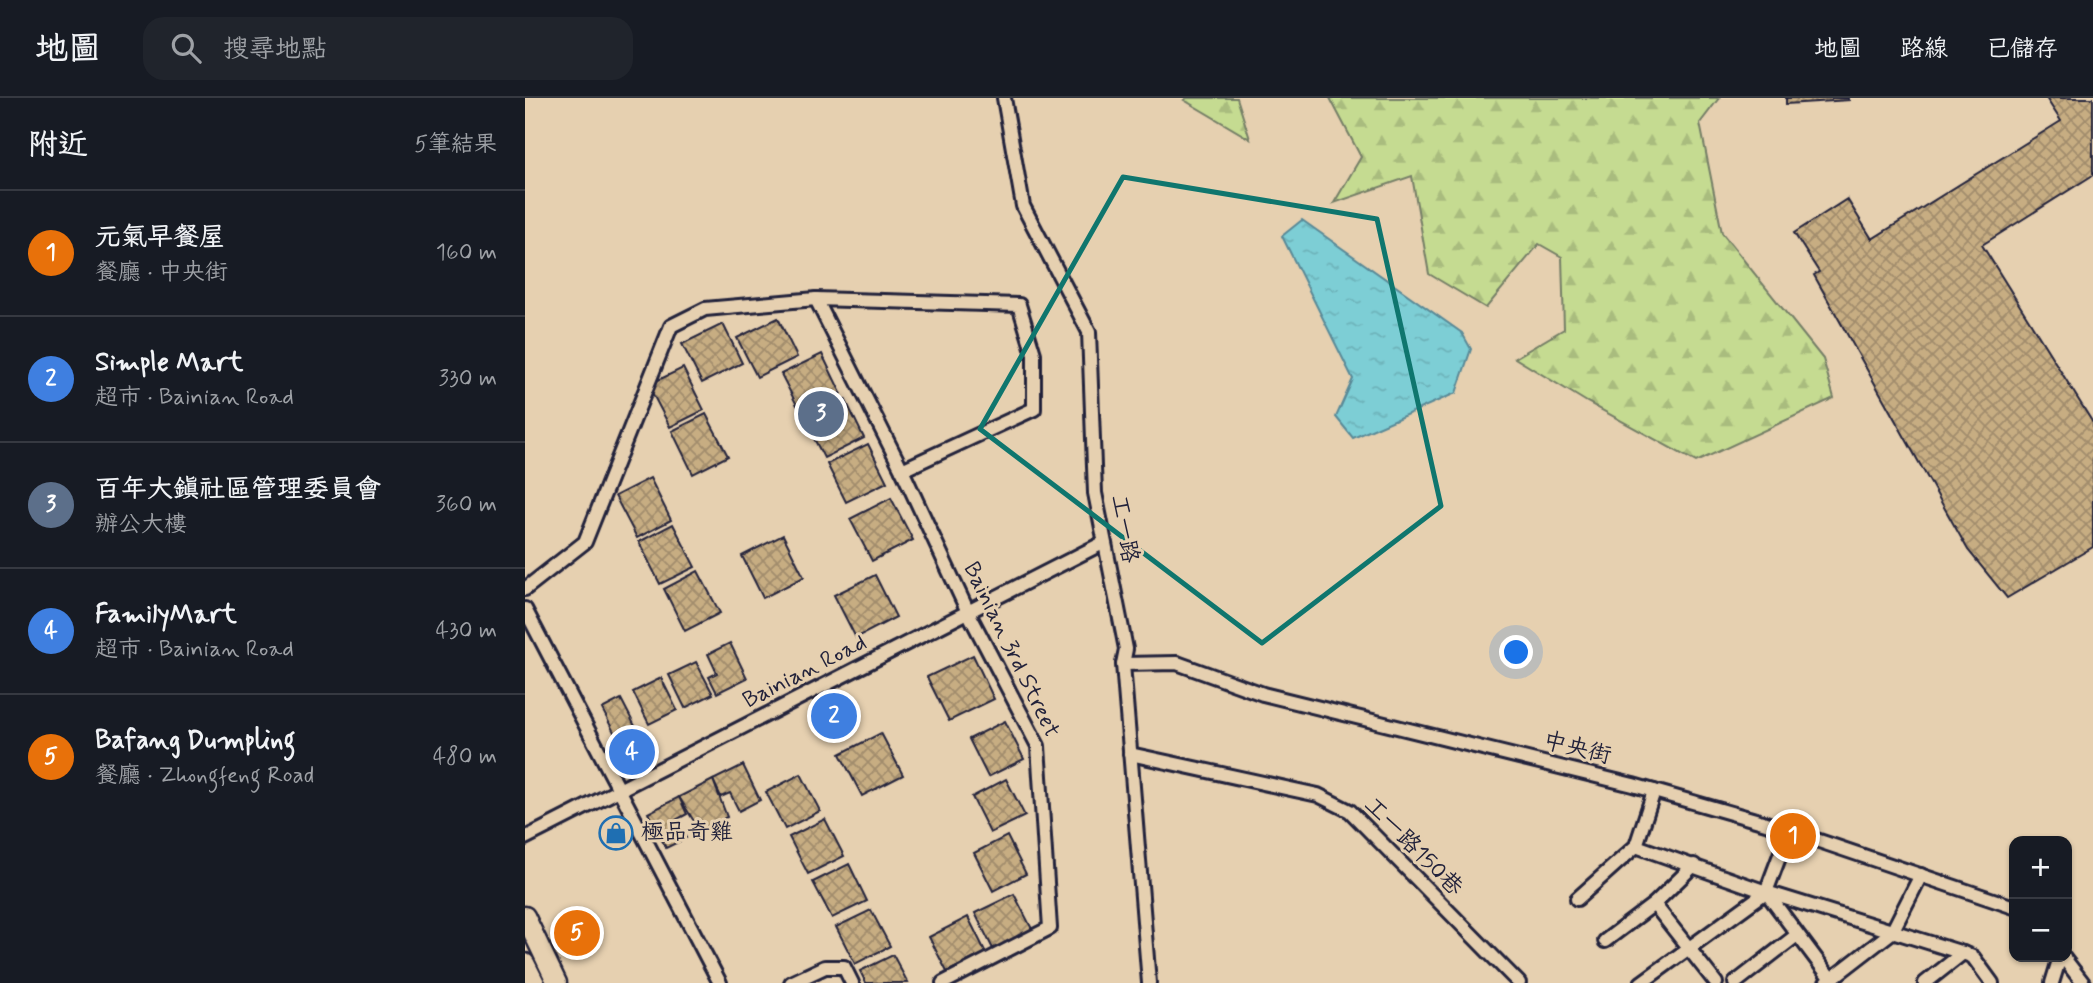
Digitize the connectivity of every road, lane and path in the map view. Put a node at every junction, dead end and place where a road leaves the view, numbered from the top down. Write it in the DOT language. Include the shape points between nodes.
graph roads {
  1 [pos="1004,98"];
  2 [pos="816,299"];
  3 [pos="902,470"];
  4 [pos="1103,543"];
  5 [pos="525,589"];
  6 [pos="525,609"];
  7 [pos="968,612"];
  8 [pos="1123,664"];
  9 [pos="1130,754"];
  10 [pos="619,790"];
  11 [pos="1654,791"];
  12 [pos="1789,831"];
  13 [pos="525,838"];
  14 [pos="1636,846"];
  15 [pos="1694,865"];
  16 [pos="1921,876"];
  17 [pos="1766,892"];
  18 [pos="1577,898"];
  19 [pos="1654,904"];
  20 [pos="2009,905"];
  21 [pos="525,916"];
  22 [pos="1892,932"];
  23 [pos="1797,934"];
  24 [pos="1605,941"];
  25 [pos="1688,947"];
  26 [pos="1963,953"];
  27 [pos="2059,962"];
  28 [pos="2065,962"];
  29 [pos="525,963"];
  30 [pos="1831,982"];
  31 [pos="535,983"];
  32 [pos="557,983"];
  33 [pos="720,983"];
  34 [pos="791,983"];
  35 [pos="852,983"];
  36 [pos="943,983"];
  37 [pos="1149,983"];
  38 [pos="1519,983"];
  39 [pos="1641,983"];
  40 [pos="1716,983"];
  41 [pos="1734,983"];
  42 [pos="1925,983"];
  43 [pos="1992,983"];
  44 [pos="2052,983"];
  45 [pos="2083,983"];
  1 -- 4 [label="street, 工一路" via="1023,206 1089,332 1095,493"];
  2 -- 3 [label="street, Bainian 3rd Street"];
  2 -- 3 [label="street" via="1019,305 1034,354 1034,409"];
  2 -- 5 [label="street" via="705,309 671,326 585,542"];
  3 -- 7 [label="street, Bainian 3rd Street"];
  4 -- 7 [label="street, Bainian Road"];
  4 -- 8 [label="street, 工一路" via="1126,649"];
  6 -- 10 [label="street"];
  7 -- 10 [label="street, Bainian Road"];
  7 -- 36 [label="street, Bainian 3rd Street" via="1038,746 1050,928"];
  8 -- 9 [label="street, 工一路"];
  8 -- 11 [label="street, 中央街" via="1177,663 1263,694"];
  9 -- 37 [label="street, 工一路"];
  9 -- 38 [label="street, 工一路150巷" via="1318,795 1350,811"];
  10 -- 13 [label="street, Bainian Road"];
  10 -- 33 [label="street"];
  11 -- 12 [label="street, 中央街"];
  11 -- 14 [label="street"];
  12 -- 16 [label="street, 中央街"];
  12 -- 17 [label="street"];
  14 -- 15 [label="street"];
  14 -- 18 [label="street"];
  15 -- 17 [label="street"];
  15 -- 19 [label="street"];
  16 -- 20 [label="street, 中央街"];
  16 -- 22 [label="street"];
  17 -- 22 [label="street"];
  17 -- 23 [label="street"];
  17 -- 25 [label="street"];
  19 -- 24 [label="street"];
  19 -- 25 [label="street"];
  21 -- 32 [label="main road"];
  22 -- 26 [label="street"];
  22 -- 30 [label="street"];
  23 -- 30 [label="street"];
  23 -- 41 [label="street"];
  25 -- 39 [label="street"];
  25 -- 40 [label="street"];
  26 -- 42 [label="street"];
  26 -- 43 [label="street" via="1973,957"];
  27 -- 44 [label="street"];
  28 -- 45 [label="street"];
  29 -- 31 [label="main road"];
  34 -- 35 [label="street" via="825,967 844,967"];
}
